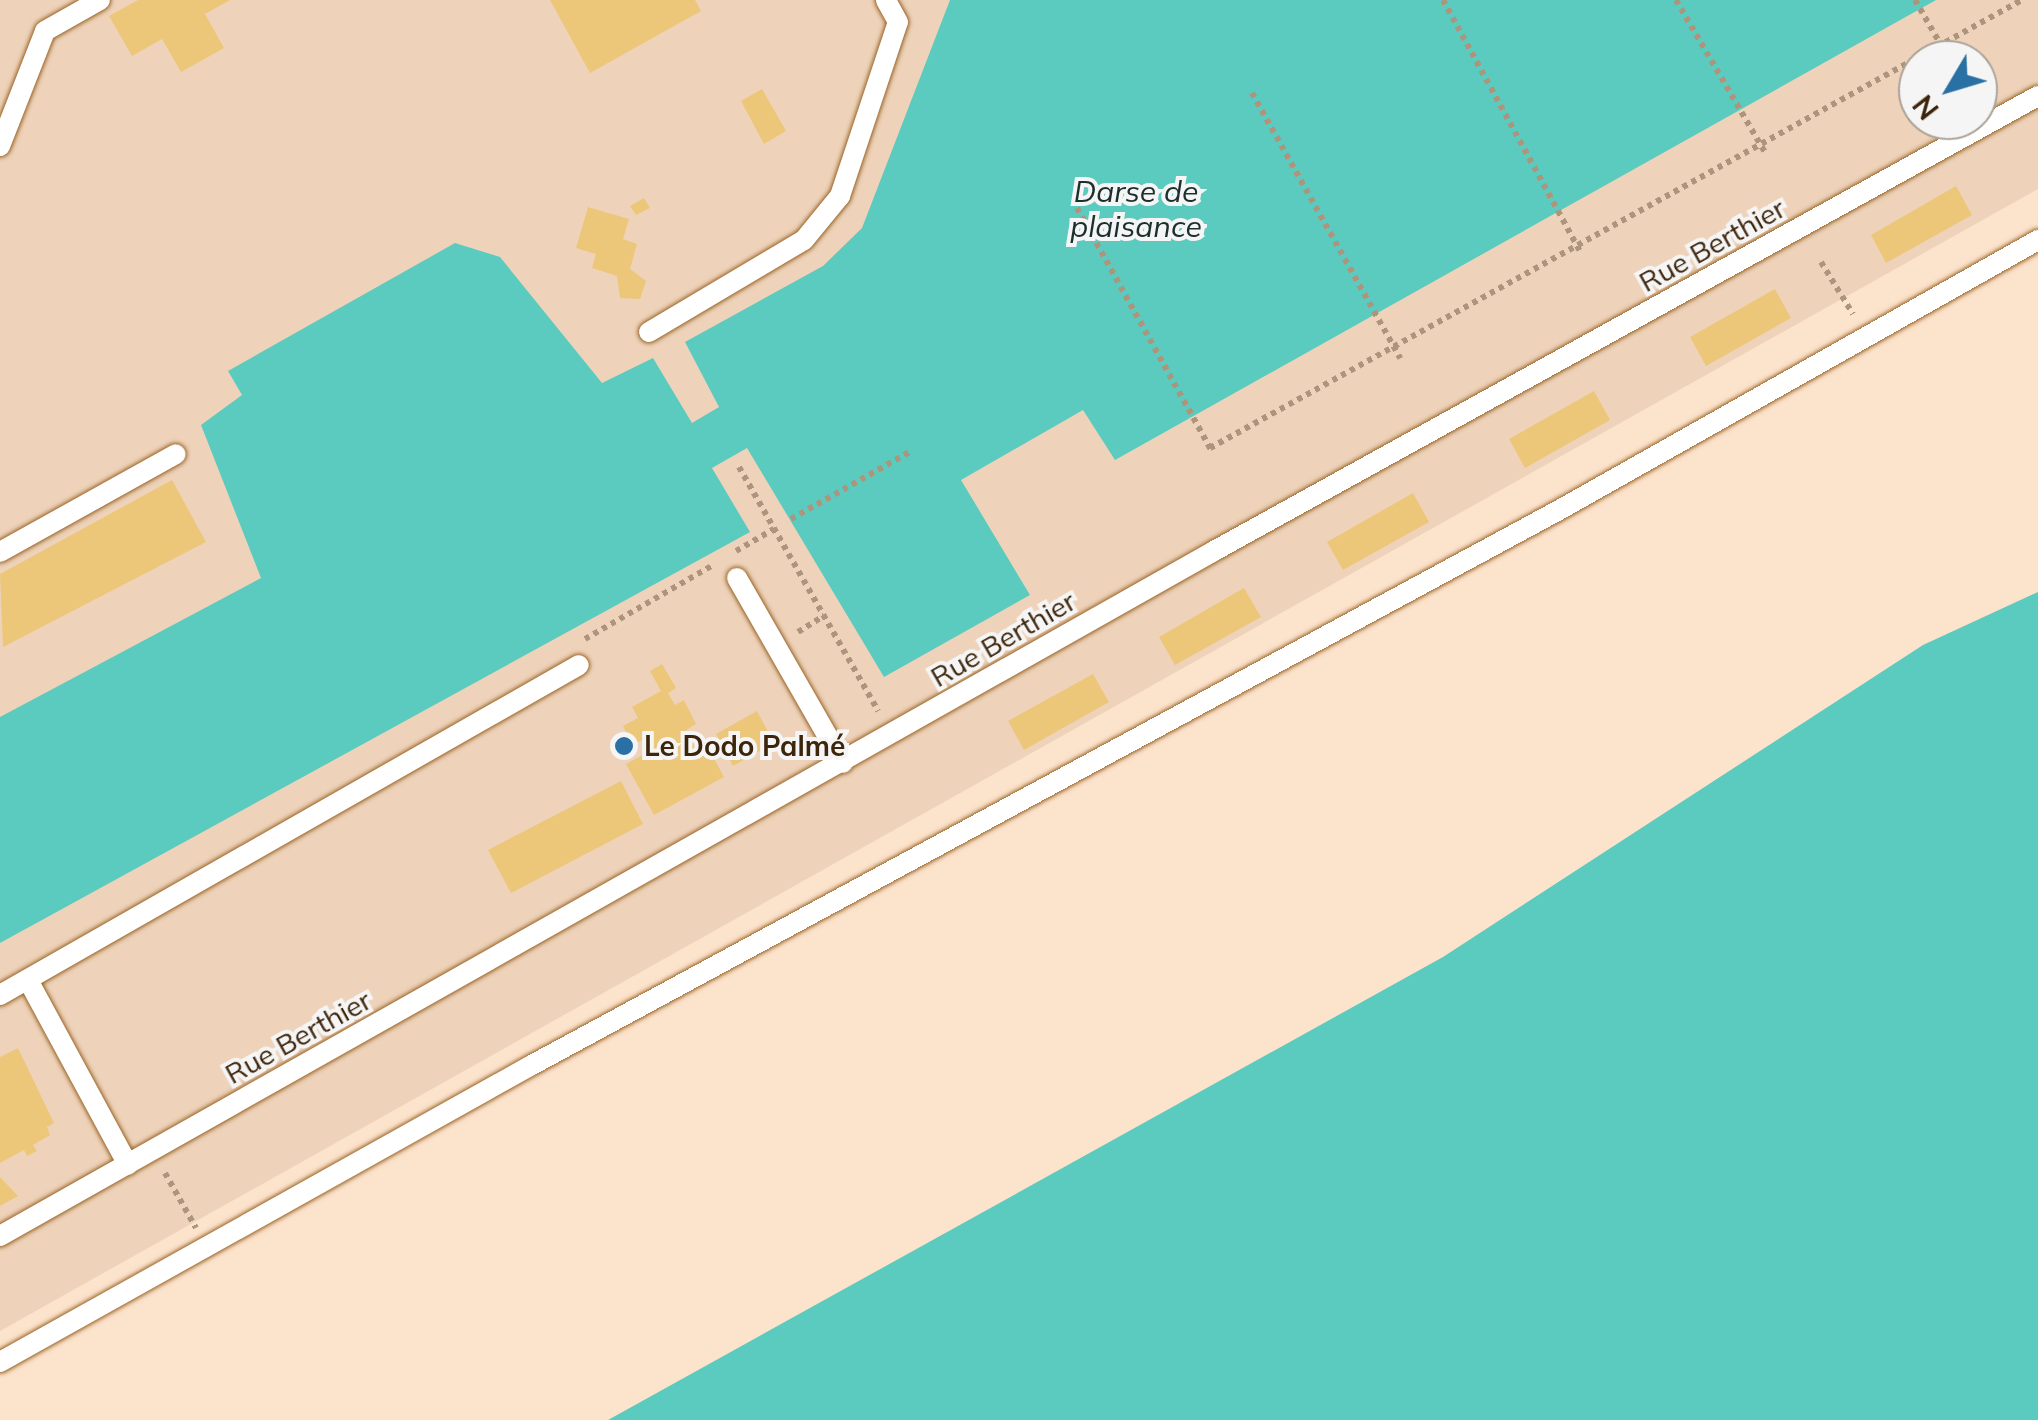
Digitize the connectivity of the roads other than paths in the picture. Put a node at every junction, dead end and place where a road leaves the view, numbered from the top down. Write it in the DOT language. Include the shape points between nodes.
graph roads {
  1 [pos="100,0"];
  2 [pos="886,0"];
  3 [pos="2038,96"];
  4 [pos="0,146"];
  5 [pos="2038,240"];
  6 [pos="648,332"];
  7 [pos="176,454"];
  8 [pos="0,552"];
  9 [pos="737,578"];
  10 [pos="579,665"];
  11 [pos="843,763"];
  12 [pos="28,980"];
  13 [pos="0,996"];
  14 [pos="128,1164"];
  15 [pos="0,1236"];
  16 [pos="0,1362"];
  1 -- 4 [label="lane" via="44,31"];
  2 -- 6 [label="lane" via="898,22 840,196 804,240"];
  3 -- 11 [label="lane, Rue Berthier"];
  5 -- 16 [label="lane"];
  7 -- 8 [label="lane"];
  9 -- 11 [label="lane"];
  10 -- 12 [label="lane"];
  11 -- 14 [label="lane, Rue Berthier"];
  12 -- 13 [label="lane"];
  12 -- 14 [label="lane"];
  14 -- 15 [label="lane, Rue Berthier"];
}
